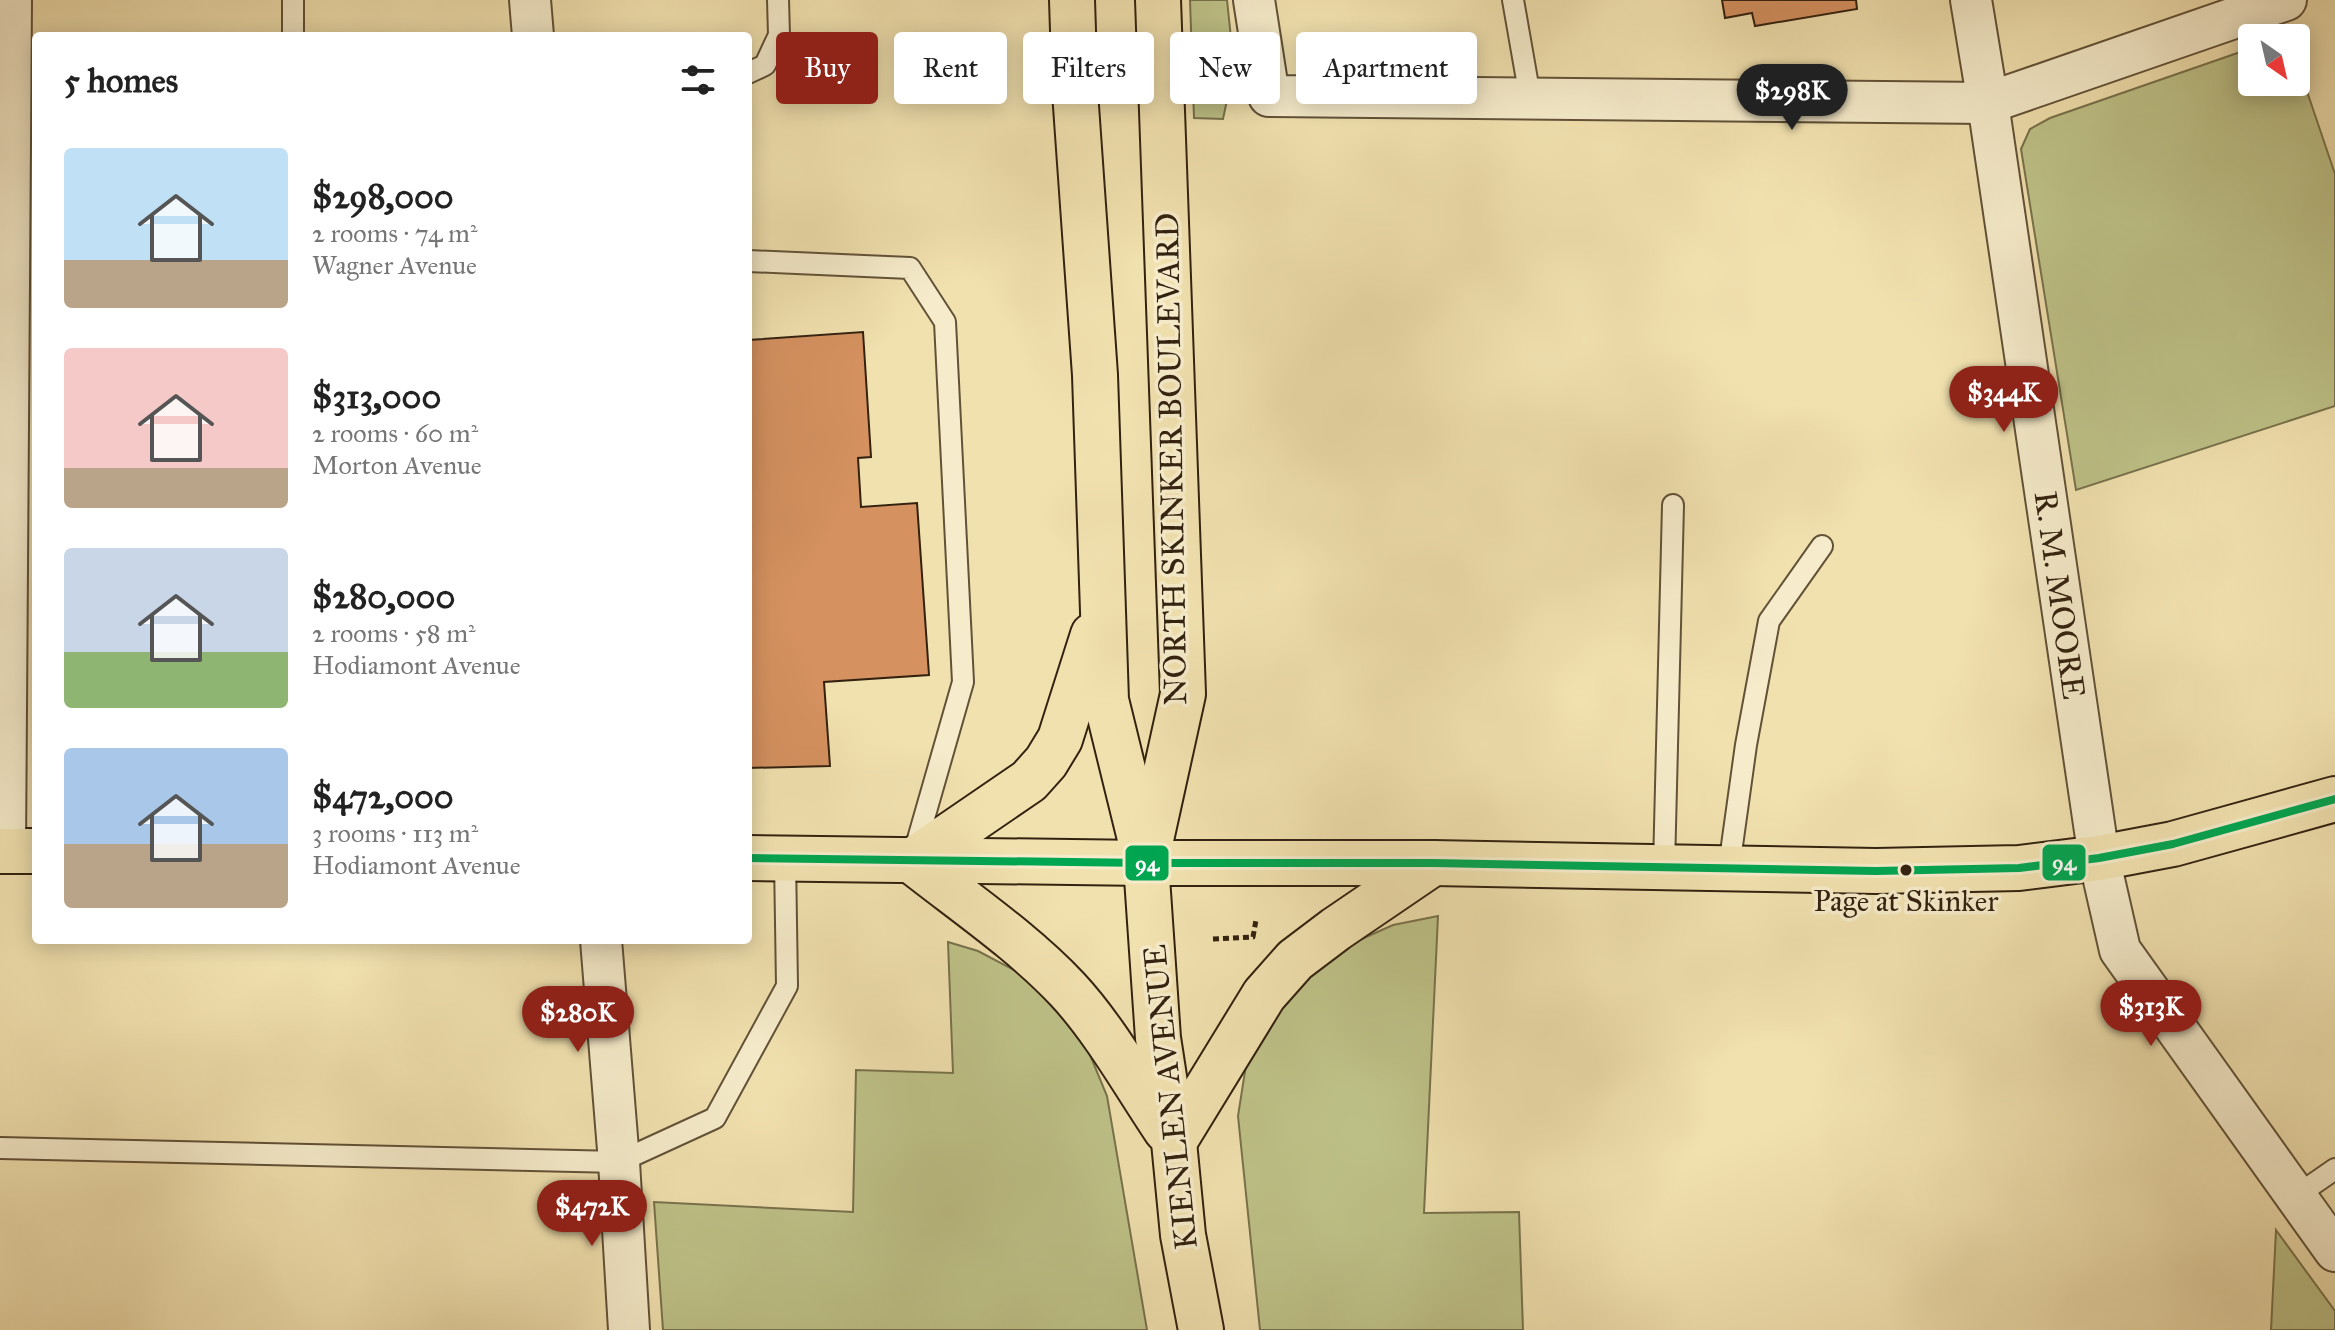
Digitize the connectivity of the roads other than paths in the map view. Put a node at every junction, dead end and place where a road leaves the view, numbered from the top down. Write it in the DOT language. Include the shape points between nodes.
graph roads {
  1 [pos="11,0"];
  2 [pos="293,0"];
  3 [pos="530,0"];
  4 [pos="778,0"];
  5 [pos="1072,0"];
  6 [pos="1158,0"];
  7 [pos="1254,0"];
  8 [pos="1513,0"];
  9 [pos="1971,0"];
  10 [pos="2286,0"];
  11 [pos="293,32"];
  12 [pos="533,32"];
  13 [pos="752,71"];
  14 [pos="1530,97"];
  15 [pos="1988,103"];
  16 [pos="752,261"];
  17 [pos="1673,505"];
  18 [pos="1822,546"];
  19 [pos="1104,603"];
  20 [pos="2335,799"];
  21 [pos="14,851"];
  22 [pos="767,858"];
  23 [pos="2099,858"];
  24 [pos="912,861"];
  25 [pos="1146,863"];
  26 [pos="1433,863"];
  27 [pos="1664,867"];
  28 [pos="1729,867"];
  29 [pos="601,944"];
  30 [pos="1174,1142"];
  31 [pos="0,1148"];
  32 [pos="619,1162"];
  33 [pos="2335,1169"];
  34 [pos="2296,1196"];
  35 [pos="2335,1251"];
  36 [pos="629,1330"];
  37 [pos="1201,1330"];
  1 -- 21 [label="street"];
  2 -- 11 [label="lane"];
  3 -- 12 [label="street"];
  4 -- 13 [label="lane" via="779,35 765,65"];
  5 -- 19 [label="main road, NORTH SKINKER BOULEVARD"];
  6 -- 25 [label="main road, NORTH SKINKER BOULEVARD" via="1183,694"];
  7 -- 14 [label="street" via="1269,96"];
  8 -- 14 [label="lane"];
  9 -- 15 [label="street, R. M. MOORE"];
  10 -- 15 [label="street"];
  14 -- 15 [label="street"];
  15 -- 23 [label="street, R. M. MOORE"];
  16 -- 24 [label="lane" via="910,268 945,322 963,682"];
  17 -- 27 [label="lane"];
  18 -- 28 [label="lane" via="1769,621"];
  19 -- 24 [label="main road" via="1060,739 1046,762 1029,781"];
  19 -- 25 [label="main road, NORTH SKINKER BOULEVARD" via="1106,700"];
  20 -- 23 [label="main road" via="2173,844"];
  22 -- 24 [label="main road"];
  22 -- 32 [label="lane" via="787,986 715,1118"];
  23 -- 28 [label="main road" via="1938,871"];
  23 -- 34 [label="street, R. M. MOORE" via="2120,950"];
  24 -- 25 [label="main road"];
  24 -- 30 [label="main road" via="1068,990"];
  25 -- 26 [label="main road"];
  25 -- 30 [label="main road, KIENLEN AVENUE" via="1158,1038"];
  26 -- 27 [label="main road"];
  26 -- 30 [label="main road" via="1295,960 1264,995"];
  27 -- 28 [label="main road"];
  29 -- 32 [label="street"];
  30 -- 37 [label="main road, KIENLEN AVENUE" via="1183,1235"];
  31 -- 32 [label="lane"];
  32 -- 36 [label="street"];
  33 -- 34 [label="lane"];
  34 -- 35 [label="street, R. M. MOORE"];
}
